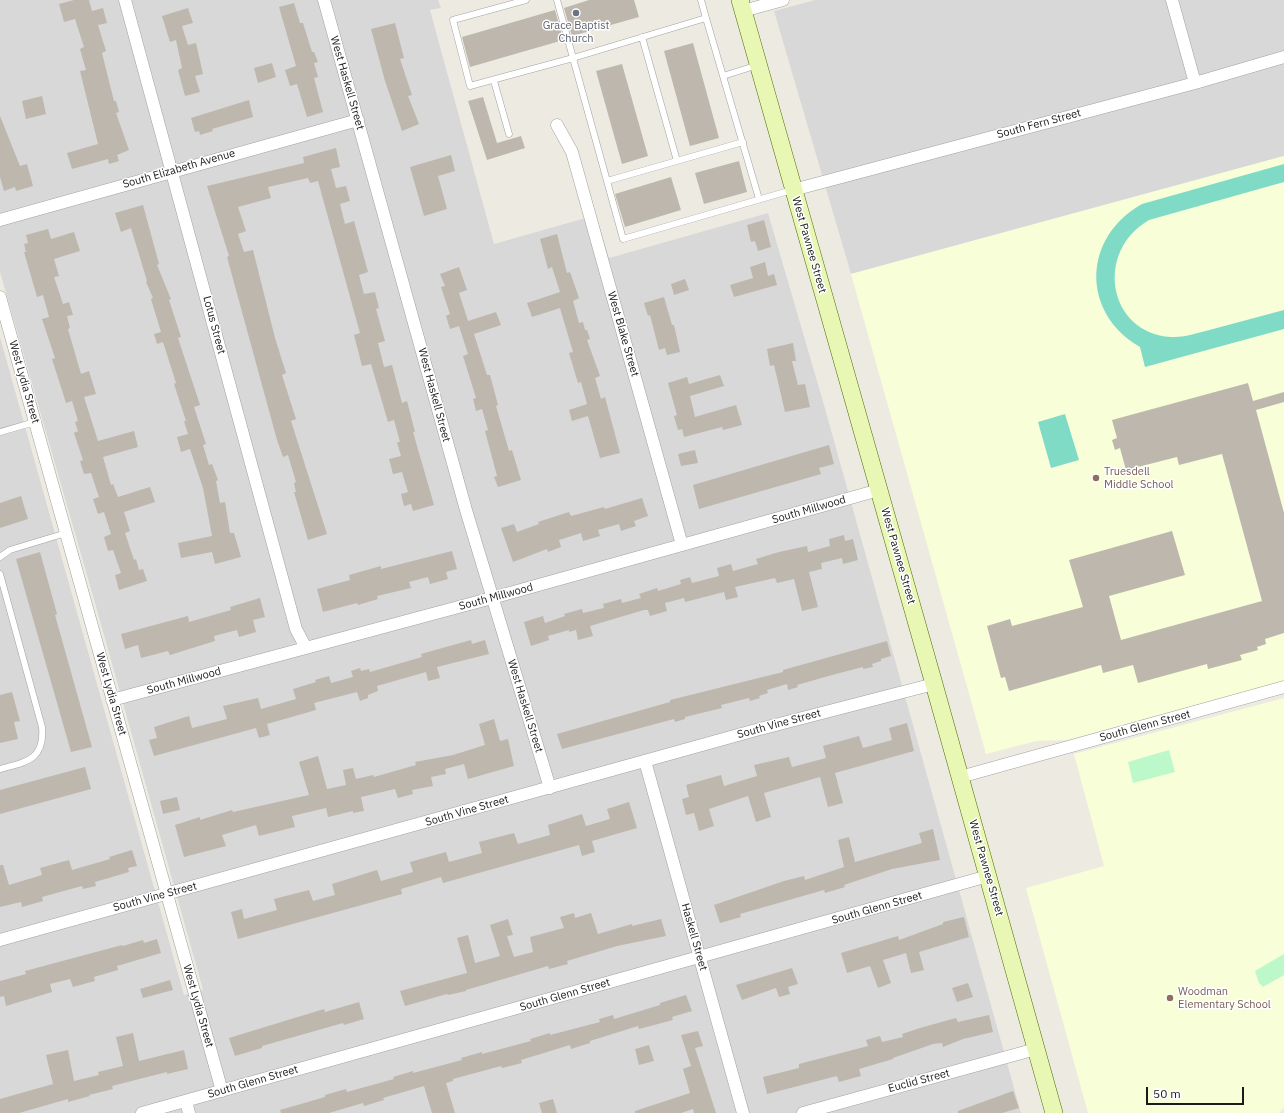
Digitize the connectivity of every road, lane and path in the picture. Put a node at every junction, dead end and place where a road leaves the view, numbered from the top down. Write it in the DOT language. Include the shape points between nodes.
graph roads {
  1 [pos="125,0"];
  2 [pos="324,0"];
  3 [pos="526,0"];
  4 [pos="557,0"];
  5 [pos="701,0"];
  6 [pos="783,0"];
  7 [pos="1172,0"];
  8 [pos="742,5"];
  9 [pos="706,18"];
  10 [pos="642,38"];
  11 [pos="1284,57"];
  12 [pos="573,58"];
  13 [pos="758,65"];
  14 [pos="723,76"];
  15 [pos="494,81"];
  16 [pos="1194,83"];
  17 [pos="358,120"];
  18 [pos="557,125"];
  19 [pos="508,134"];
  20 [pos="743,142"];
  21 [pos="677,161"];
  22 [pos="172,171"];
  23 [pos="607,181"];
  24 [pos="793,190"];
  25 [pos="759,199"];
  26 [pos="0,220"];
  27 [pos="0,297"];
  28 [pos="35,422"];
  29 [pos="0,432"];
  30 [pos="879,490"];
  31 [pos="66,533"];
  32 [pos="682,545"];
  33 [pos="0,557"];
  34 [pos="0,574"];
  35 [pos="492,598"];
  36 [pos="306,648"];
  37 [pos="934,684"];
  38 [pos="1284,687"];
  39 [pos="112,700"];
  40 [pos="645,761"];
  41 [pos="0,769"];
  42 [pos="960,777"];
  43 [pos="550,788"];
  44 [pos="988,876"];
  45 [pos="167,894"];
  46 [pos="0,940"];
  47 [pos="699,957"];
  48 [pos="1036,1049"];
  49 [pos="222,1091"];
  50 [pos="186,1101"];
  51 [pos="142,1113"];
  52 [pos="189,1113"];
  53 [pos="743,1113"];
  54 [pos="803,1113"];
  55 [pos="1054,1113"];
  1 -- 22 [label="street, Lotus Street"];
  2 -- 17 [label="street, West Haskell Street"];
  3 -- 15 [label="lane" via="453,20 470,86"];
  4 -- 12 [label="lane"];
  5 -- 9 [label="lane"];
  6 -- 8 [label="street"];
  7 -- 16 [label="street"];
  8 -- 13 [label="main road, West Pawnee Street"];
  9 -- 10 [label="lane"];
  9 -- 14 [label="lane"];
  10 -- 12 [label="lane"];
  10 -- 21 [label="lane"];
  11 -- 16 [label="street, South Fern Street"];
  12 -- 15 [label="lane"];
  12 -- 23 [label="lane"];
  13 -- 14 [label="lane"];
  13 -- 24 [label="main road, West Pawnee Street"];
  14 -- 20 [label="lane"];
  15 -- 19 [label="lane"];
  16 -- 24 [label="street, South Fern Street"];
  17 -- 22 [label="street, South Elizabeth Avenue"];
  17 -- 35 [label="street, West Haskell Street"];
  18 -- 32 [label="street, West Blake Street" via="572,152"];
  20 -- 21 [label="lane"];
  20 -- 25 [label="lane"];
  21 -- 23 [label="lane"];
  22 -- 26 [label="street, South Elizabeth Avenue"];
  22 -- 36 [label="street, Lotus Street" via="296,629"];
  23 -- 25 [label="lane" via="623,239"];
  24 -- 25 [label="lane"];
  24 -- 30 [label="main road, West Pawnee Street"];
  27 -- 28 [label="street, West Lydia Street"];
  28 -- 29 [label="lane"];
  28 -- 31 [label="street, West Lydia Street"];
  30 -- 32 [label="street, South Millwood"];
  30 -- 37 [label="main road, West Pawnee Street"];
  31 -- 33 [label="lane" via="10,550"];
  31 -- 39 [label="street, West Lydia Street"];
  32 -- 35 [label="street, South Millwood"];
  34 -- 41 [label="lane" via="42,727 43,742 39,751 27,762"];
  35 -- 36 [label="street, South Millwood"];
  35 -- 43 [label="street, West Haskell Street"];
  36 -- 39 [label="street, South Millwood"];
  37 -- 40 [label="street, South Vine Street"];
  37 -- 42 [label="main road, West Pawnee Street"];
  38 -- 42 [label="street, South Glenn Street"];
  39 -- 45 [label="street, West Lydia Street"];
  40 -- 43 [label="street, South Vine Street"];
  40 -- 47 [label="street, Haskell Street"];
  42 -- 44 [label="main road, West Pawnee Street"];
  43 -- 45 [label="street, South Vine Street"];
  44 -- 47 [label="street, South Glenn Street"];
  44 -- 48 [label="main road, West Pawnee Street"];
  45 -- 46 [label="street, South Vine Street"];
  45 -- 49 [label="street, West Lydia Street"];
  47 -- 49 [label="street, South Glenn Street"];
  47 -- 53 [label="street, Haskell Street"];
  48 -- 54 [label="street, Euclid Street"];
  48 -- 55 [label="main road, West Pawnee Street"];
  49 -- 50 [label="street, South Glenn Street"];
  50 -- 51 [label="street, South Glenn Street"];
  50 -- 52 [label="street"];
}
